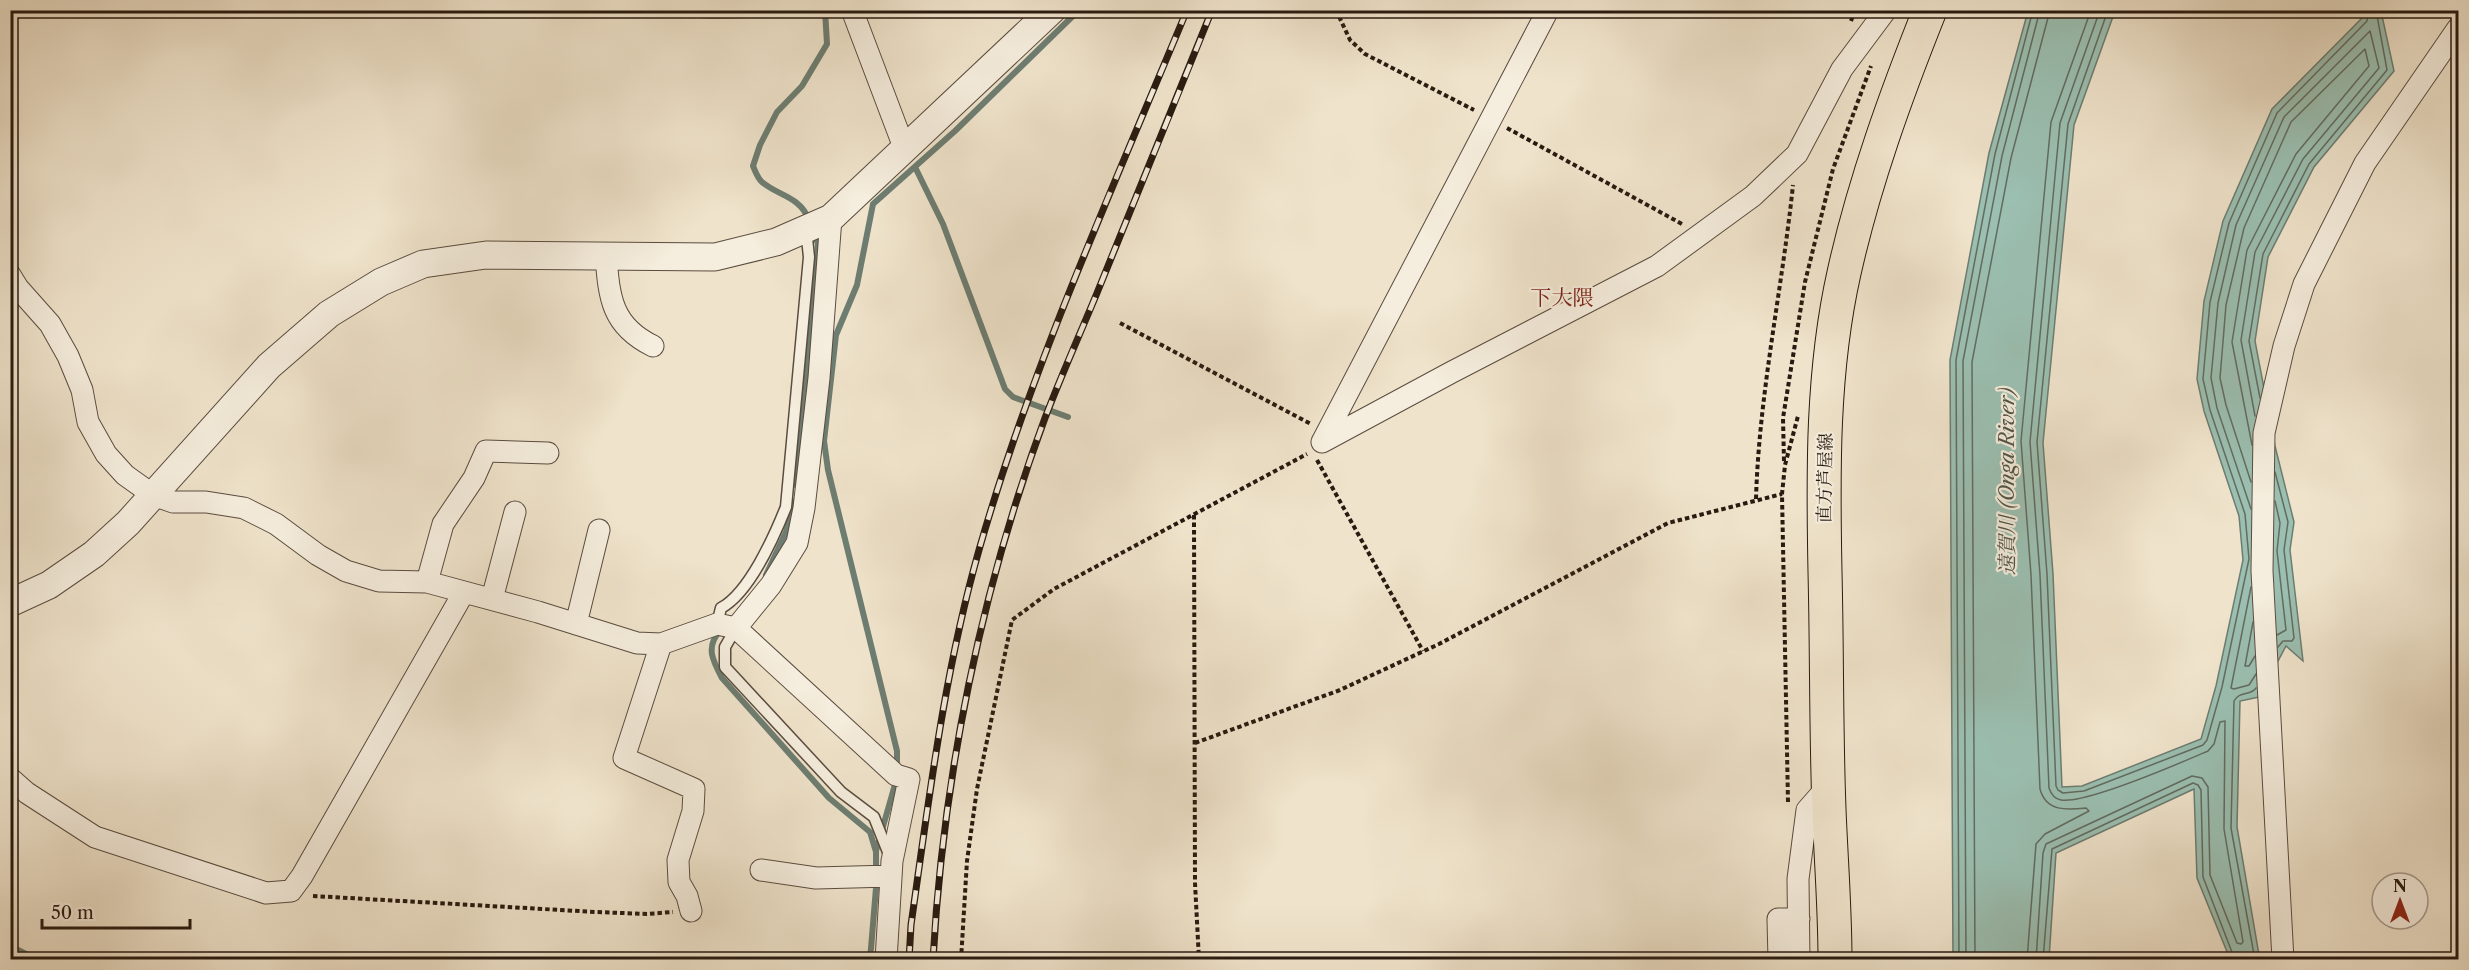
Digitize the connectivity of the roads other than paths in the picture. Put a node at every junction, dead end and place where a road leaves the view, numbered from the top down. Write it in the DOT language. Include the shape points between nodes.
graph roads {
  1 [pos="852,10"];
  2 [pos="1052,10"];
  3 [pos="1548,10"];
  4 [pos="1886,10"];
  5 [pos="1930,10"];
  6 [pos="2458,28"];
  7 [pos="905,150"];
  8 [pos="831,218"];
  9 [pos="806,229"];
  10 [pos="606,256"];
  11 [pos="10,275"];
  12 [pos="653,346"];
  13 [pos="803,427"];
  14 [pos="548,453"];
  15 [pos="153,495"];
  16 [pos="515,512"];
  17 [pos="598,530"];
  18 [pos="426,582"];
  19 [pos="464,592"];
  20 [pos="492,599"];
  21 [pos="12,601"];
  22 [pos="576,624"];
  23 [pos="727,626"];
  24 [pos="661,645"];
  25 [pos="10,778"];
  26 [pos="1829,785"];
  27 [pos="891,868"];
  28 [pos="761,870"];
  29 [pos="691,911"];
  30 [pos="1799,919"];
  31 [pos="886,960"];
  32 [pos="1779,960"];
  33 [pos="1799,960"];
  34 [pos="1835,960"];
  35 [pos="2283,960"];
  1 -- 7 [label="street"];
  2 -- 7 [label="street"];
  3 -- 4 [label="street" via="1322,442 1656,266 1701,235 1797,154 1842,69"];
  5 -- 26 [label="main road, 直方芦屋線" via="1868,185 1844,274 1834,337 1823,467"];
  6 -- 35 [label="street" via="2366,163 2304,284 2284,346 2264,434 2262,571"];
  7 -- 8 [label="street"];
  8 -- 9 [label="street"];
  8 -- 13 [label="street"];
  9 -- 10 [label="street" via="776,242 715,257"];
  9 -- 13 [label="lane" via="809,257"];
  10 -- 12 [label="street" via="614,311 624,325"];
  10 -- 15 [label="street" via="486,255 423,264 381,282 328,314 269,366"];
  11 -- 15 [label="street" via="50,324 68,356 82,390 88,422 105,453 125,475"];
  13 -- 23 [label="street" via="804,508 797,543 771,585"];
  14 -- 18 [label="street" via="486,451 474,478 443,524"];
  15 -- 18 [label="street" via="173,502 243,508 276,524 346,571 379,581"];
  15 -- 21 [label="street" via="94,554 49,585"];
  16 -- 20 [label="street"];
  17 -- 22 [label="street"];
  18 -- 19 [label="street"];
  19 -- 20 [label="street"];
  19 -- 25 [label="street" via="291,891 266,893 94,837"];
  20 -- 22 [label="street"];
  22 -- 24 [label="street" via="637,643"];
  23 -- 24 [label="street"];
  23 -- 27 [label="lane" via="725,667 841,792 874,817"];
  23 -- 27 [label="street" via="896,775 909,779"];
  24 -- 29 [label="street" via="624,758 694,789 693,811 678,860 679,882"];
  26 -- 30 [label="street" via="1807,810 1798,879"];
  26 -- 34 [label="main road, 直方芦屋線"];
  27 -- 28 [label="street" via="816,879"];
  27 -- 31 [label="street"];
  30 -- 32 [label="street" via="1778,919"];
  30 -- 33 [label="street"];
}
